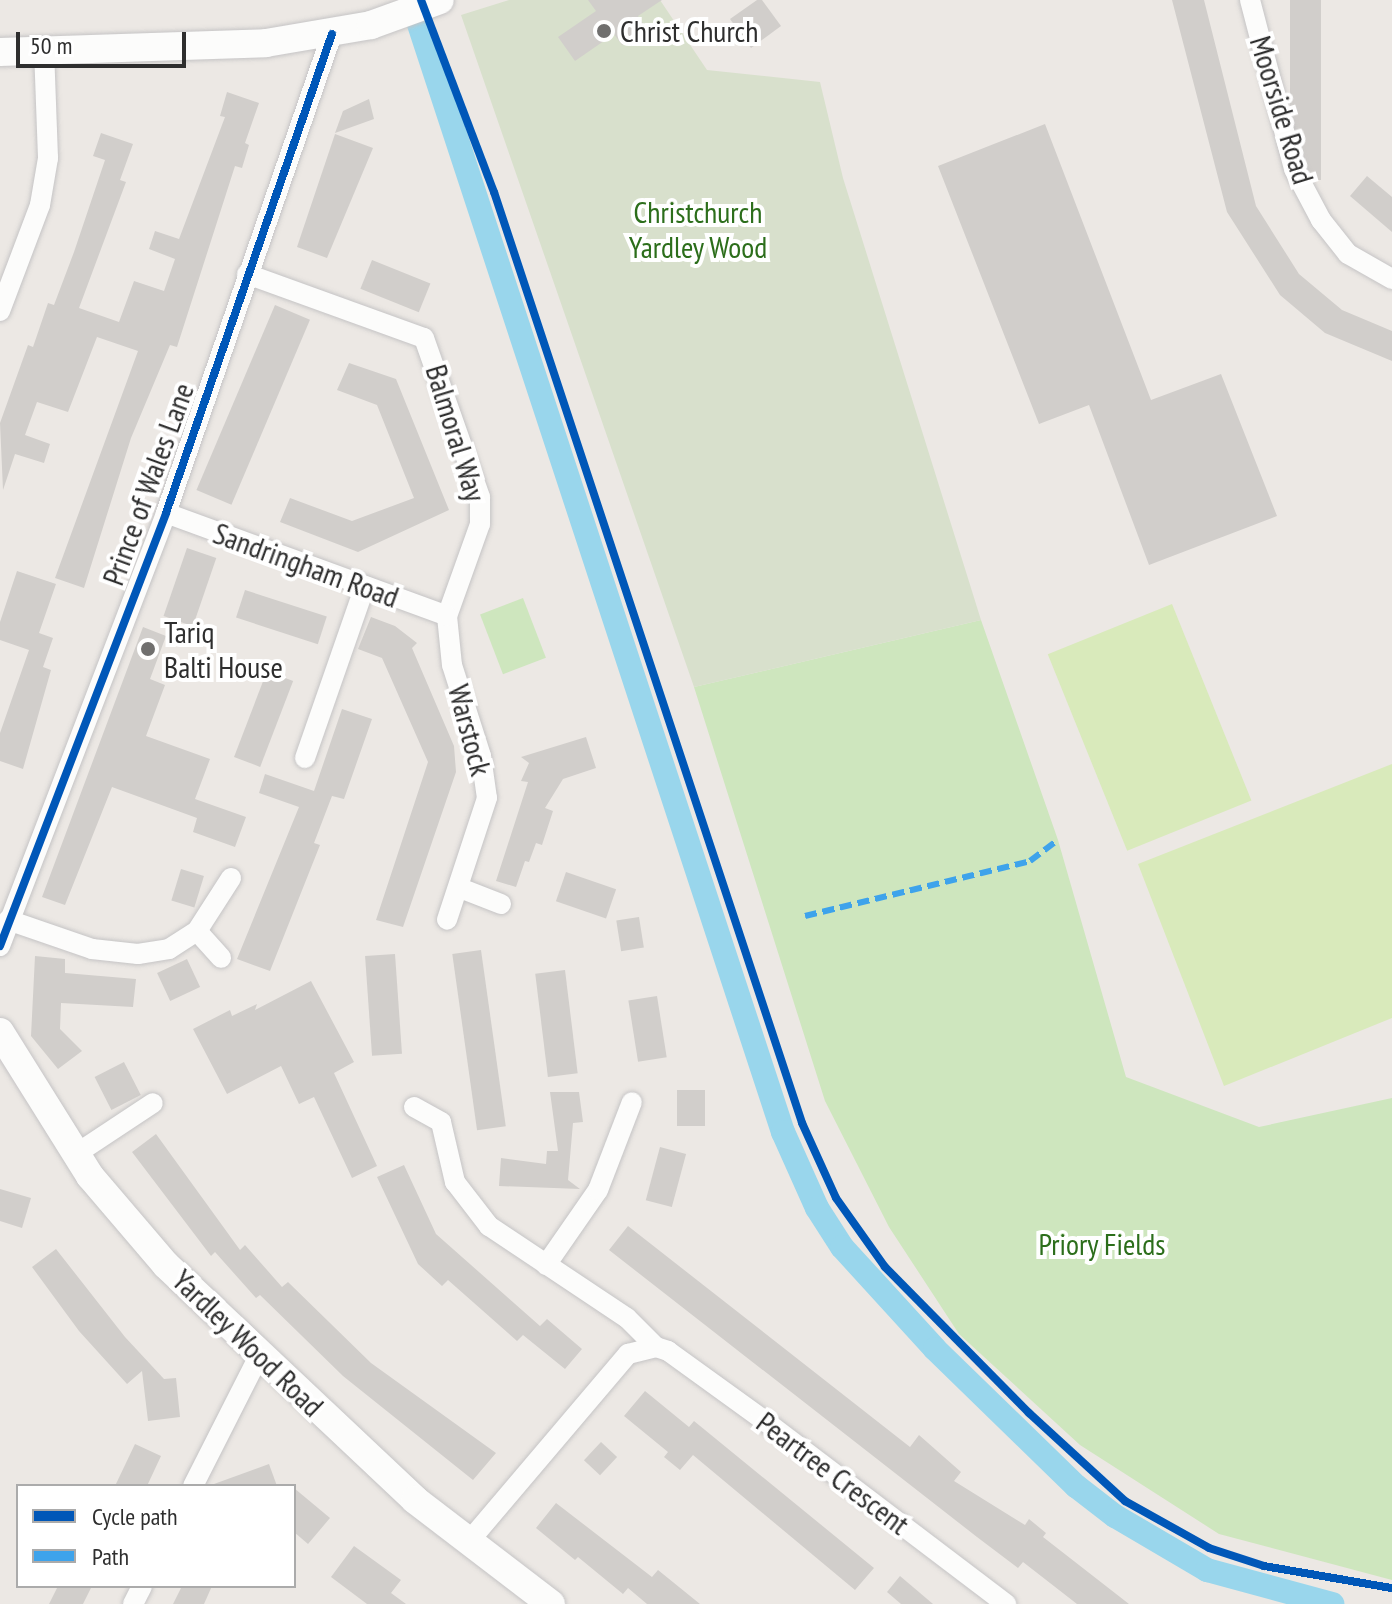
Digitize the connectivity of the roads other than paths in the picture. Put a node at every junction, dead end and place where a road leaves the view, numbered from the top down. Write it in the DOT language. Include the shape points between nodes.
graph roads {
  1 [pos="440,0"];
  2 [pos="1250,0"];
  3 [pos="332,34"];
  4 [pos="44,51"];
  5 [pos="0,52"];
  6 [pos="247,274"];
  7 [pos="1392,279"];
  8 [pos="0,312"];
  9 [pos="166,513"];
  10 [pos="365,586"];
  11 [pos="447,616"];
  12 [pos="305,758"];
  13 [pos="231,878"];
  14 [pos="460,888"];
  15 [pos="501,904"];
  16 [pos="8,920"];
  17 [pos="447,920"];
  18 [pos="197,931"];
  19 [pos="0,946"];
  20 [pos="221,958"];
  21 [pos="0,1032"];
  22 [pos="632,1102"];
  23 [pos="153,1103"];
  24 [pos="414,1107"];
  25 [pos="76,1154"];
  26 [pos="546,1265"];
  27 [pos="656,1347"];
  28 [pos="259,1356"];
  29 [pos="194,1484"];
  30 [pos="471,1539"];
  31 [pos="551,1604"];
  32 [pos="1006,1604"];
  1 -- 3 [label="street"];
  2 -- 7 [label="street, Moorside Road" via="1294,169 1321,220 1348,254"];
  3 -- 4 [label="street" via="266,43"];
  3 -- 6 [label="street, Prince of Wales Lane"];
  4 -- 5 [label="street"];
  4 -- 8 [label="street" via="48,158 40,205"];
  6 -- 9 [label="street, Prince of Wales Lane"];
  6 -- 11 [label="street, Balmoral Way" via="414,334 433,353 482,508"];
  9 -- 10 [label="street, Sandringham Road"];
  9 -- 16 [label="street, Prince of Wales Lane"];
  10 -- 11 [label="street, Sandringham Road"];
  10 -- 12 [label="street"];
  11 -- 14 [label="street, Warstock" via="452,665 481,756 487,798"];
  13 -- 18 [label="street"];
  14 -- 15 [label="street"];
  14 -- 17 [label="street, Warstock"];
  16 -- 18 [label="street" via="92,949 138,954 169,949"];
  16 -- 19 [label="street, Prince of Wales Lane"];
  18 -- 20 [label="street"];
  21 -- 25 [label="street, Yardley Wood Road"];
  22 -- 26 [label="street" via="598,1190"];
  23 -- 25 [label="street"];
  24 -- 26 [label="street, Peartree Crescent" via="441,1122 455,1182 489,1226"];
  25 -- 28 [label="street, Yardley Wood Road" via="166,1265"];
  26 -- 27 [label="street, Peartree Crescent" via="627,1318"];
  27 -- 30 [label="street" via="628,1354"];
  27 -- 32 [label="street, Peartree Crescent" via="761,1418"];
  28 -- 29 [label="street"];
  28 -- 30 [label="street, Yardley Wood Road" via="415,1500"];
  30 -- 31 [label="street, Yardley Wood Road"];
}
